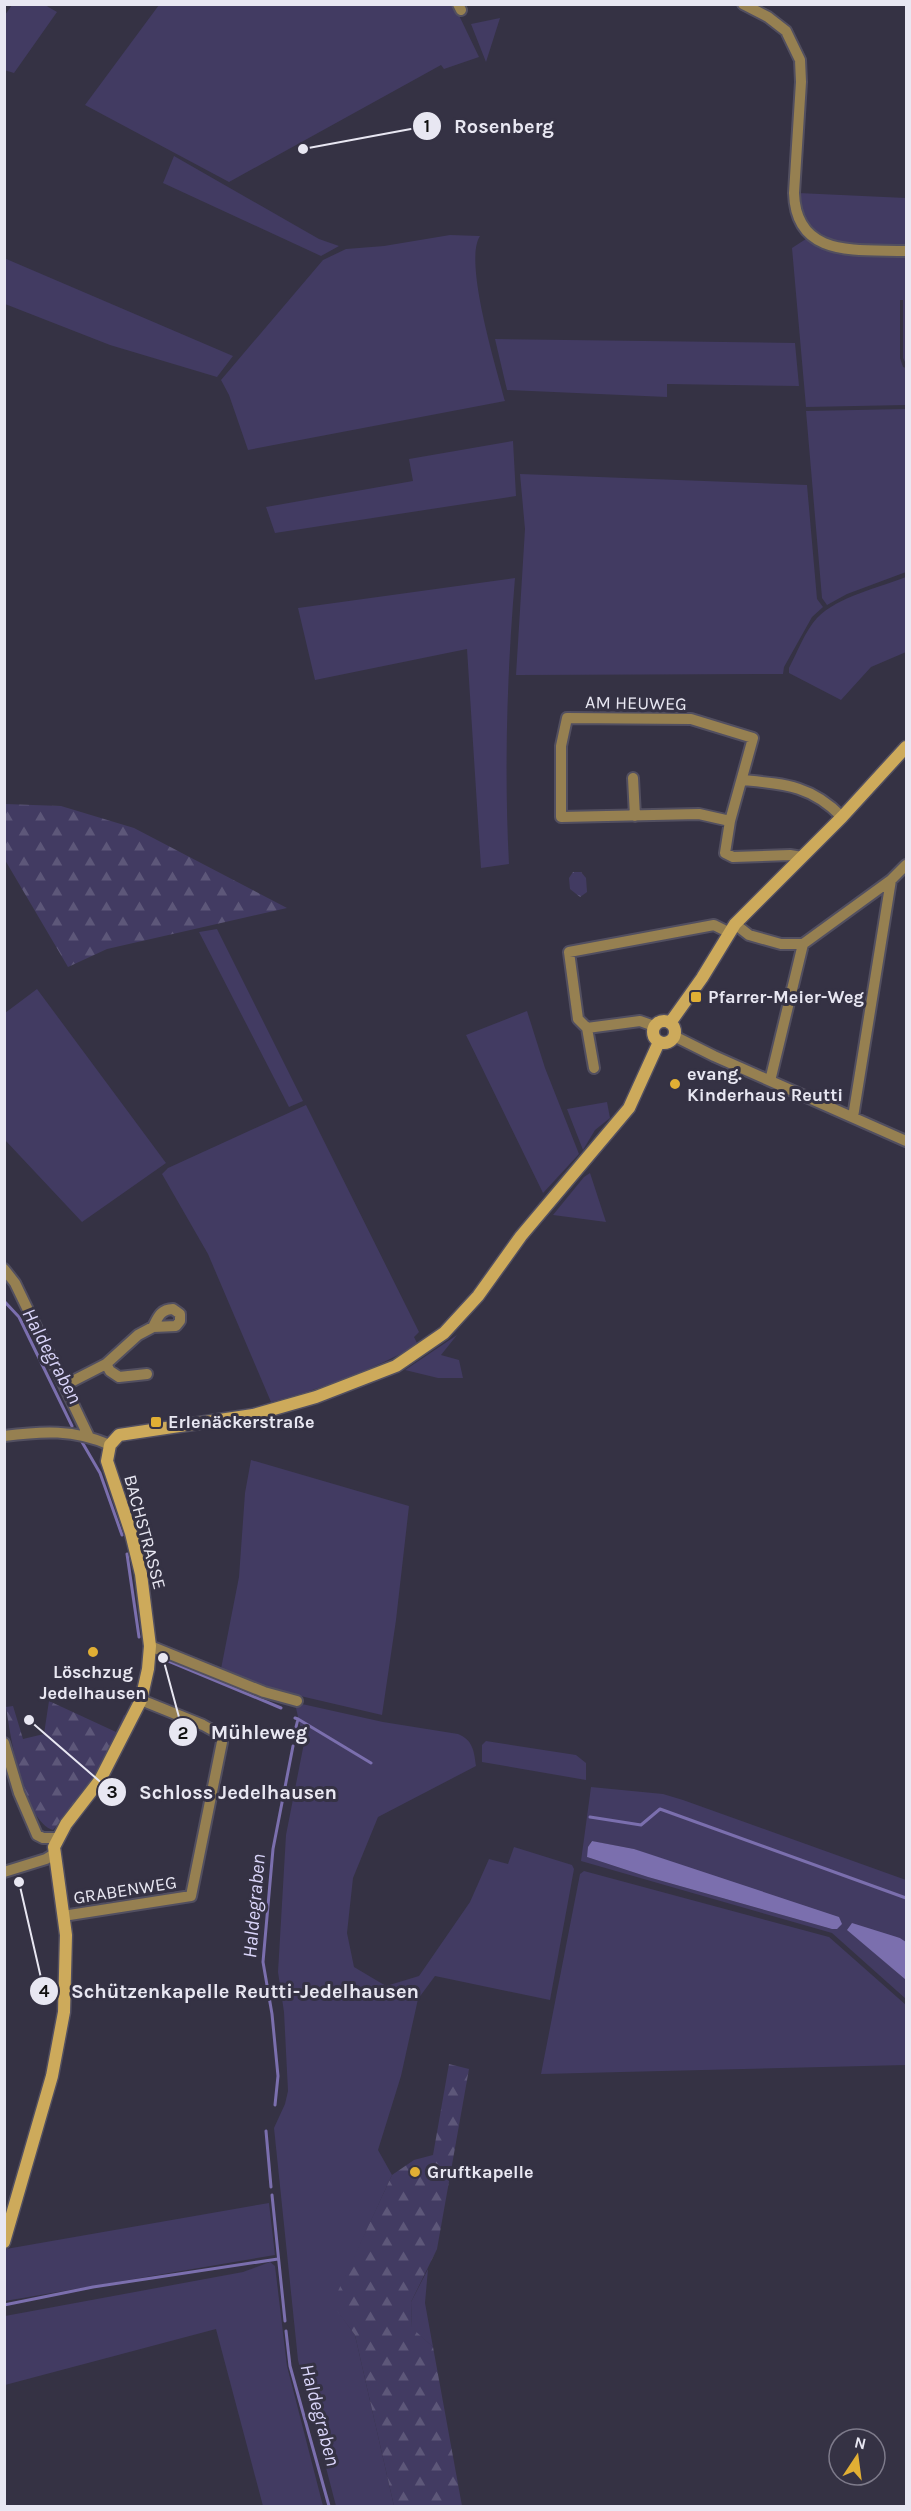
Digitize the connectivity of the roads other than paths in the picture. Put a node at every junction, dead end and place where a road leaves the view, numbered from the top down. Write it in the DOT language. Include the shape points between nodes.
graph roads {
  1 [pos="743,4"];
  2 [pos="906,251"];
  3 [pos="906,747"];
  4 [pos="633,778"];
  5 [pos="742,780"];
  6 [pos="634,816"];
  7 [pos="842,817"];
  8 [pos="730,821"];
  9 [pos="802,857"];
  10 [pos="906,865"];
  11 [pos="891,880"];
  12 [pos="731,928"];
  13 [pos="803,944"];
  14 [pos="670,1023"];
  15 [pos="654,1026"];
  16 [pos="587,1028"];
  17 [pos="674,1036"];
  18 [pos="659,1042"];
  19 [pos="594,1068"];
  20 [pos="770,1081"];
  21 [pos="853,1117"];
  22 [pos="906,1141"];
  23 [pos="4,1269"];
  24 [pos="153,1327"];
  25 [pos="106,1364"];
  26 [pos="147,1374"];
  27 [pos="65,1385"];
  28 [pos="4,1436"];
  29 [pos="88,1436"];
  30 [pos="110,1445"];
  31 [pos="150,1646"];
  32 [pos="141,1700"];
  33 [pos="297,1701"];
  34 [pos="4,1743"];
  35 [pos="57,1838"];
  36 [pos="54,1854"];
  37 [pos="4,1872"];
  38 [pos="63,1916"];
  39 [pos="4,2242"];
  1 -- 2 [label="street" via="786,31 800,60 794,193 799,220 809,234 832,247"];
  3 -- 7 [label="street"];
  4 -- 6 [label="street"];
  5 -- 6 [label="street, AM HEUWEG" via="753,738 691,719 567,718 561,746 561,817"];
  5 -- 7 [label="street" via="806,789 828,802"];
  5 -- 8 [label="street, AM HEUWEG"];
  6 -- 8 [label="street, AM HEUWEG" via="699,814"];
  7 -- 9 [label="street"];
  8 -- 9 [label="street, AM HEUWEG" via="725,853 733,857"];
  9 -- 12 [label="street"];
  10 -- 11 [label="street"];
  11 -- 13 [label="street"];
  11 -- 21 [label="street"];
  12 -- 13 [label="street" via="781,944"];
  12 -- 14 [label="street"];
  12 -- 16 [label="street" via="714,926 569,952 578,1019"];
  13 -- 20 [label="street"];
  14 -- 15 [label="street"];
  14 -- 17 [label="street"];
  15 -- 16 [label="street" via="639,1021"];
  15 -- 18 [label="street" via="653,1033"];
  16 -- 19 [label="street"];
  17 -- 18 [label="street" via="670,1041"];
  17 -- 20 [label="street"];
  18 -- 30 [label="street" via="629,1108 444,1333 396,1366 289,1405 253,1415 119,1435"];
  20 -- 21 [label="street"];
  21 -- 22 [label="street"];
  23 -- 27 [label="street" via="15,1283"];
  24 -- 25 [label="street"];
  25 -- 26 [label="street" via="119,1377"];
  25 -- 27 [label="street"];
  27 -- 29 [label="street"];
  28 -- 29 [label="street" via="60,1432"];
  29 -- 30 [label="street"];
  30 -- 31 [label="street, BACHSTRASSE" via="107,1461 141,1574"];
  31 -- 32 [label="street, BACHSTRASSE"];
  31 -- 33 [label="street" via="264,1692"];
  32 -- 35 [label="street, BACHSTRASSE" via="100,1780"];
  32 -- 38 [label="street, GRABENWEG" via="214,1729 221,1736 192,1896"];
  34 -- 35 [label="street" via="37,1835 43,1839"];
  35 -- 36 [label="street, BACHSTRASSE"];
  36 -- 37 [label="street"];
  36 -- 38 [label="street, BACHSTRASSE"];
  38 -- 39 [label="street, BACHSTRASSE" via="66,1974 59,2042"];
}
